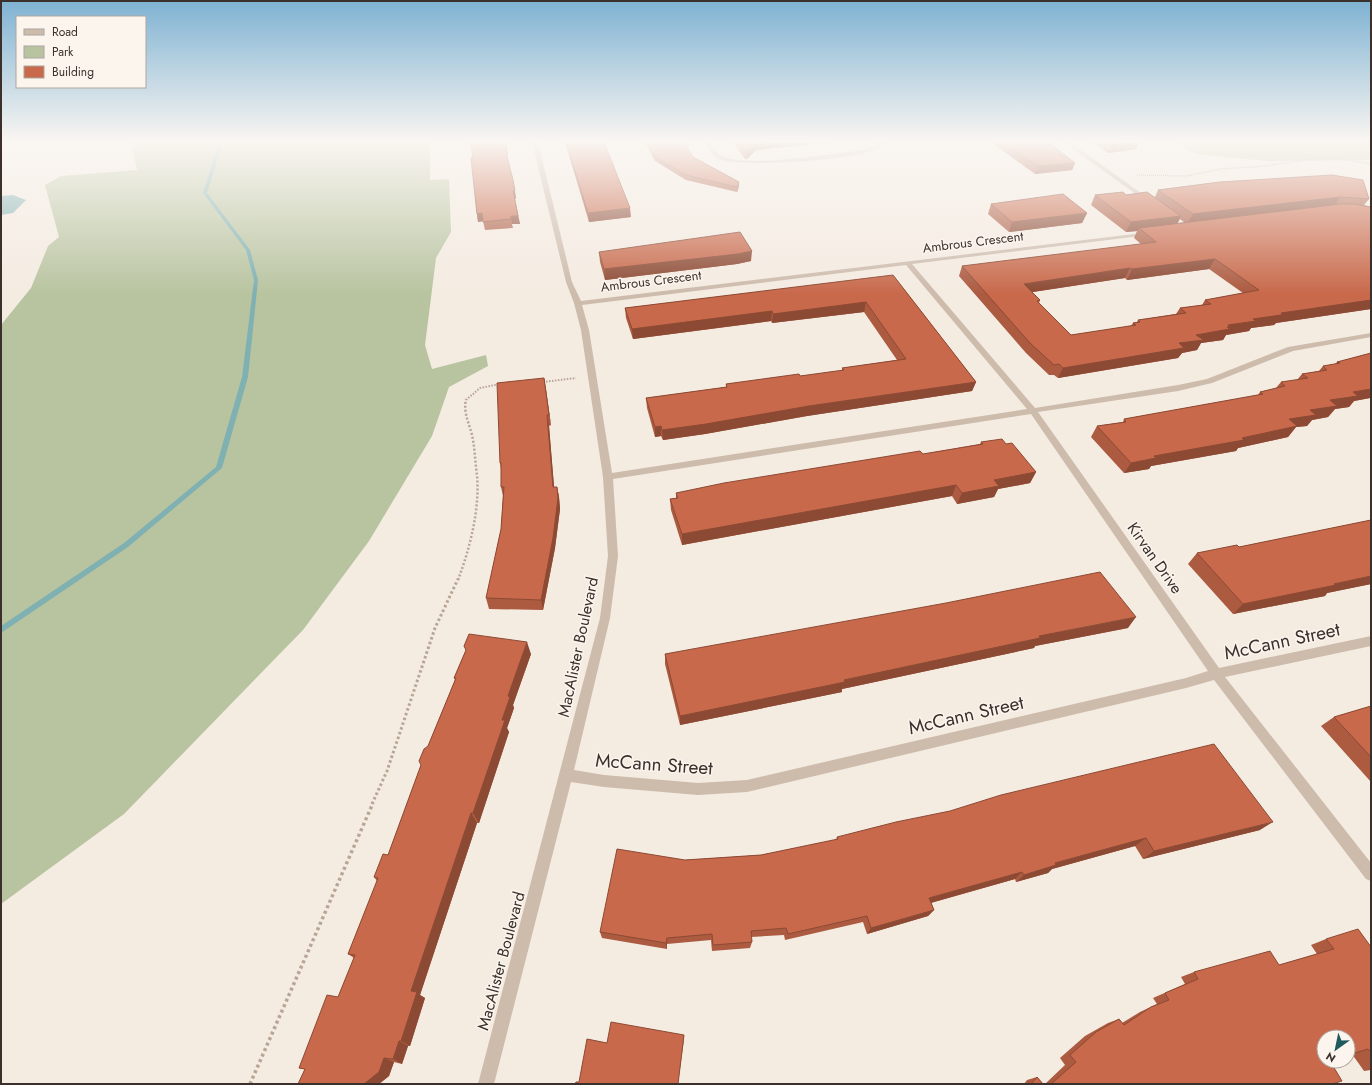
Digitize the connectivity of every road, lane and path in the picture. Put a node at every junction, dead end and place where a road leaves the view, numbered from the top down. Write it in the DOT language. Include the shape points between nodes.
graph roads {
  1 [pos="547,193"];
  2 [pos="1136,193"];
  3 [pos="1152,204"];
  4 [pos="1154,232"];
  5 [pos="908,263"];
  6 [pos="578,304"];
  7 [pos="1371,335"];
  8 [pos="592,376"];
  9 [pos="536,383"];
  10 [pos="507,384"];
  11 [pos="1033,410"];
  12 [pos="608,477"];
  13 [pos="1371,640"];
  14 [pos="1216,674"];
  15 [pos="566,775"];
  16 [pos="1371,874"];
  17 [pos="250,1084"];
  18 [pos="486,1084"];
  1 -- 6 [label="street, MacAlister Boulevard" via="569,282"];
  2 -- 3 [label="street"];
  4 -- 5 [label="street, Ambrous Crescent"];
  5 -- 6 [label="street, Ambrous Crescent"];
  5 -- 11 [label="street, Kirvan Drive"];
  6 -- 8 [label="street, MacAlister Boulevard"];
  7 -- 11 [label="street" via="1291,349 1209,381 1178,388"];
  8 -- 9 [label="path"];
  8 -- 12 [label="street, MacAlister Boulevard"];
  10 -- 17 [label="path" via="480,388 466,399 464,407 472,436 478,477 468,550 458,580 435,628 387,771"];
  11 -- 12 [label="street"];
  11 -- 14 [label="street, Kirvan Drive"];
  12 -- 15 [label="street, MacAlister Boulevard" via="613,556 604,618"];
  13 -- 14 [label="street, McCann Street"];
  14 -- 15 [label="street, McCann Street" via="747,786 698,790"];
  14 -- 16 [label="street, Kirvan Drive"];
  15 -- 18 [label="street, MacAlister Boulevard"];
}
